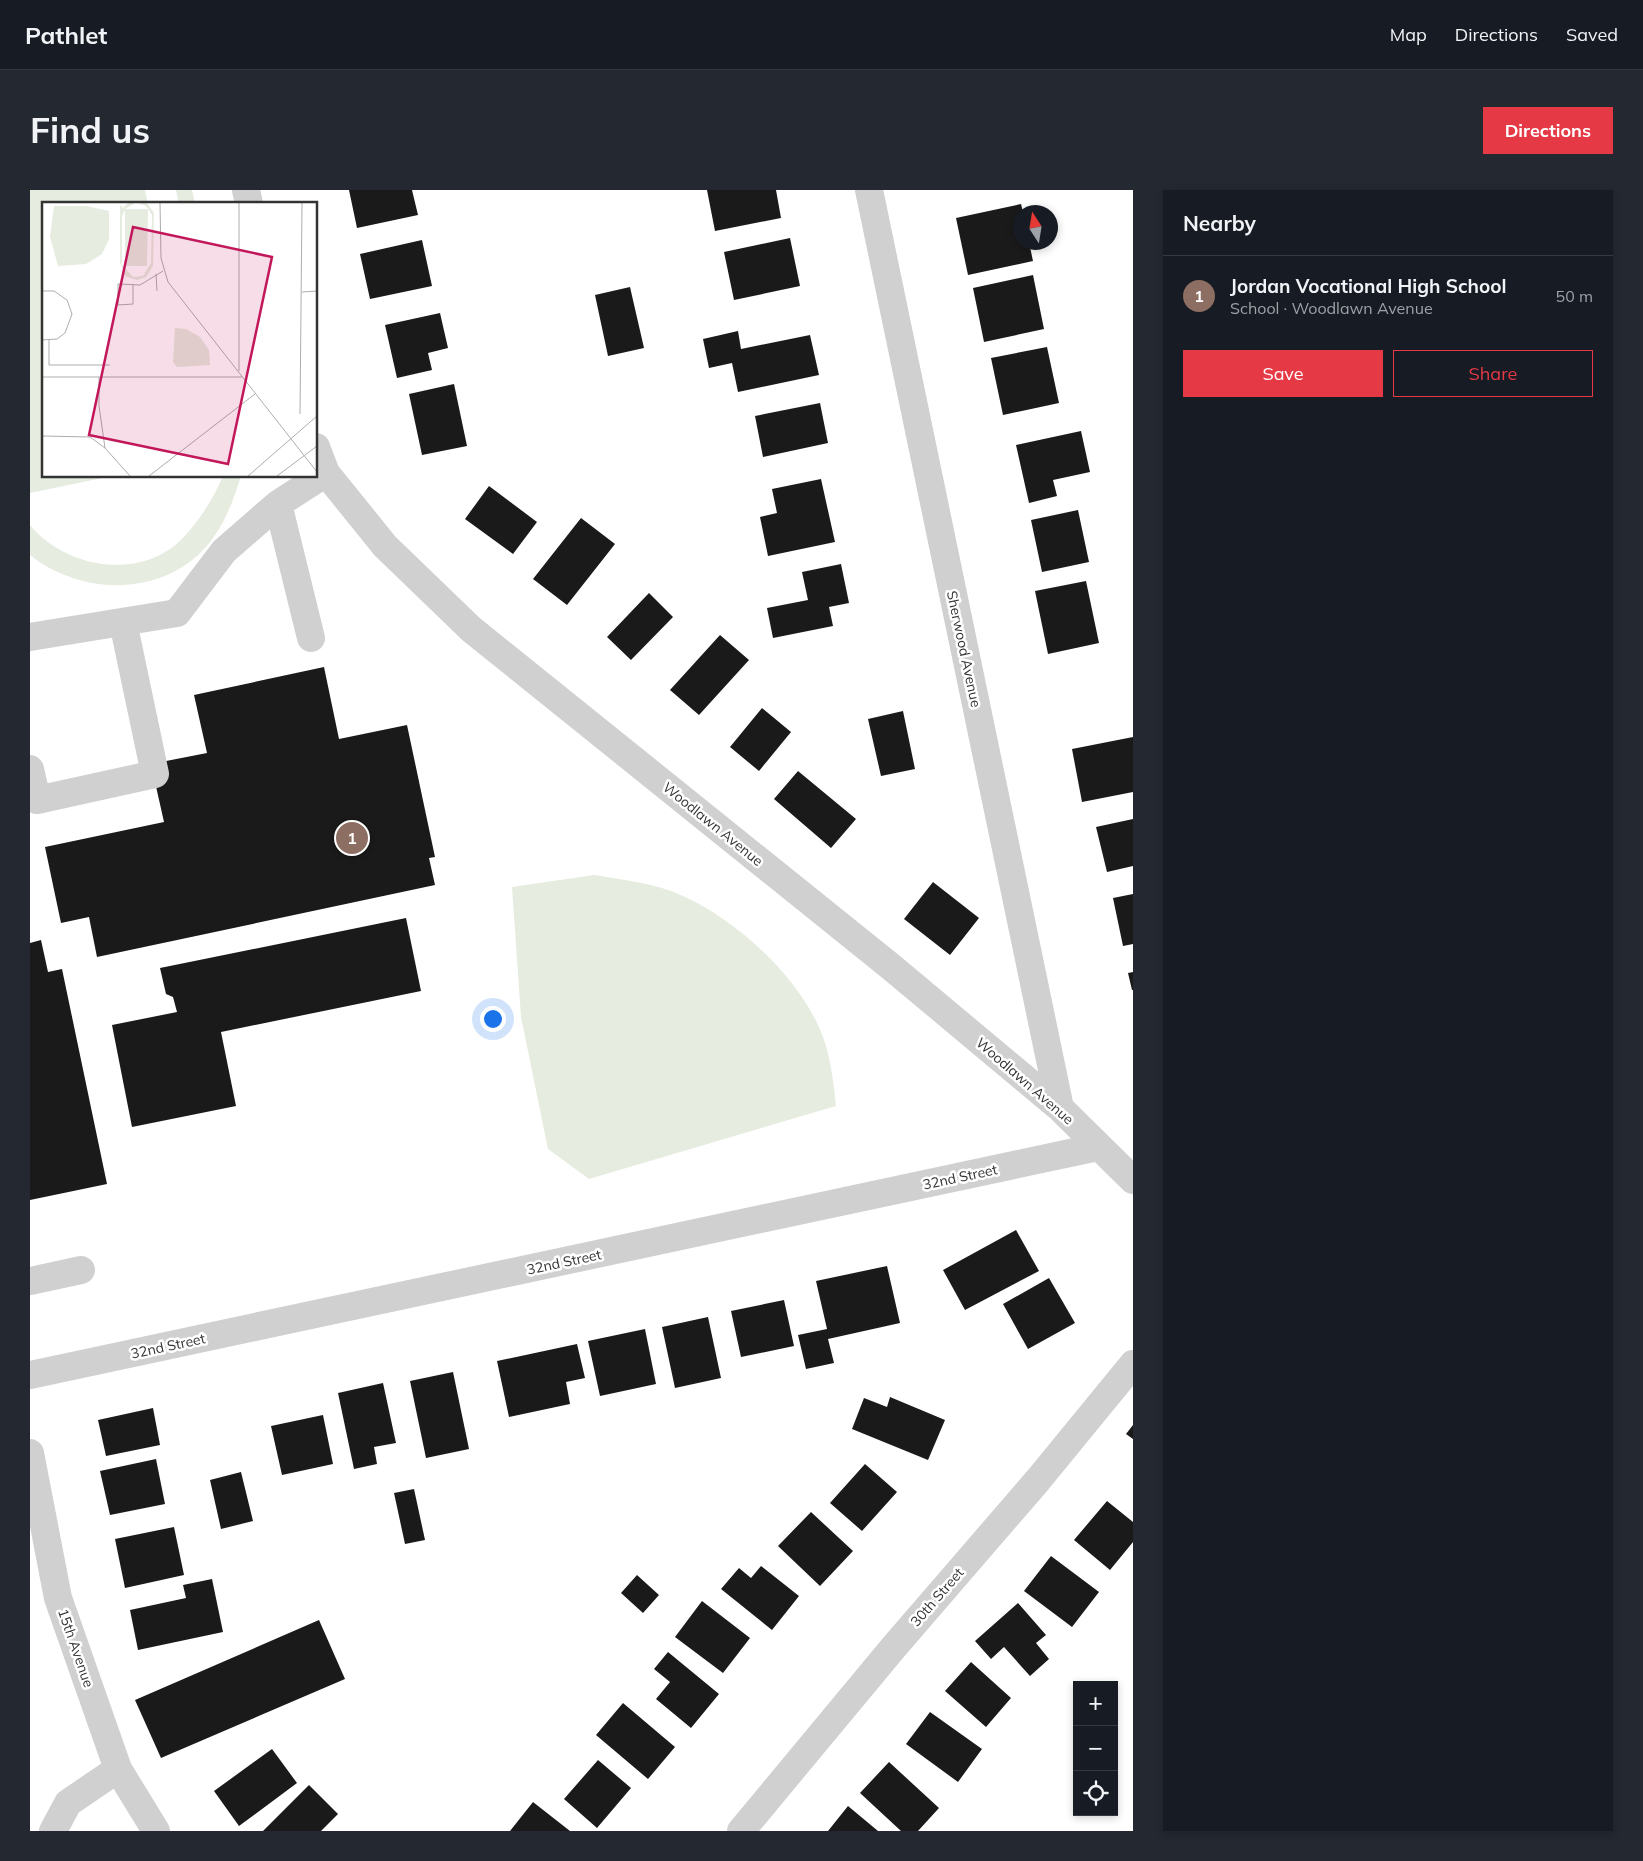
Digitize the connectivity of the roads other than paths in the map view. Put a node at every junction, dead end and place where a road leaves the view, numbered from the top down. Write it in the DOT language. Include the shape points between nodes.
graph roads {
  1 [pos="869,190"];
  2 [pos="318,452"];
  3 [pos="326,473"];
  4 [pos="278,504"];
  5 [pos="123,622"];
  6 [pos="30,637"];
  7 [pos="311,638"];
  8 [pos="30,769"];
  9 [pos="1060,1108"];
  10 [pos="1098,1148"];
  11 [pos="1133,1180"];
  12 [pos="81,1270"];
  13 [pos="30,1281"];
  14 [pos="1133,1364"];
  15 [pos="30,1375"];
  16 [pos="30,1453"];
  17 [pos="118,1770"];
  18 [pos="53,1831"];
  19 [pos="156,1831"];
  20 [pos="741,1831"];
  1 -- 9 [label="street, Sherwood Avenue"];
  2 -- 3 [label="street, Woodlawn Avenue"];
  3 -- 4 [label="street"];
  3 -- 9 [label="street, Woodlawn Avenue" via="385,546 470,629 890,966"];
  4 -- 5 [label="street" via="224,551 178,613"];
  4 -- 7 [label="street"];
  5 -- 6 [label="street"];
  5 -- 8 [label="street" via="155,774 37,800"];
  9 -- 10 [label="street, Woodlawn Avenue"];
  10 -- 11 [label="street, Woodlawn Avenue"];
  10 -- 15 [label="street, 32nd Street"];
  12 -- 13 [label="street"];
  14 -- 20 [label="street, 30th Street"];
  16 -- 17 [label="street, 15th Avenue" via="58,1598"];
  17 -- 18 [label="street" via="68,1803"];
  17 -- 19 [label="street, 15th Avenue"];
}
